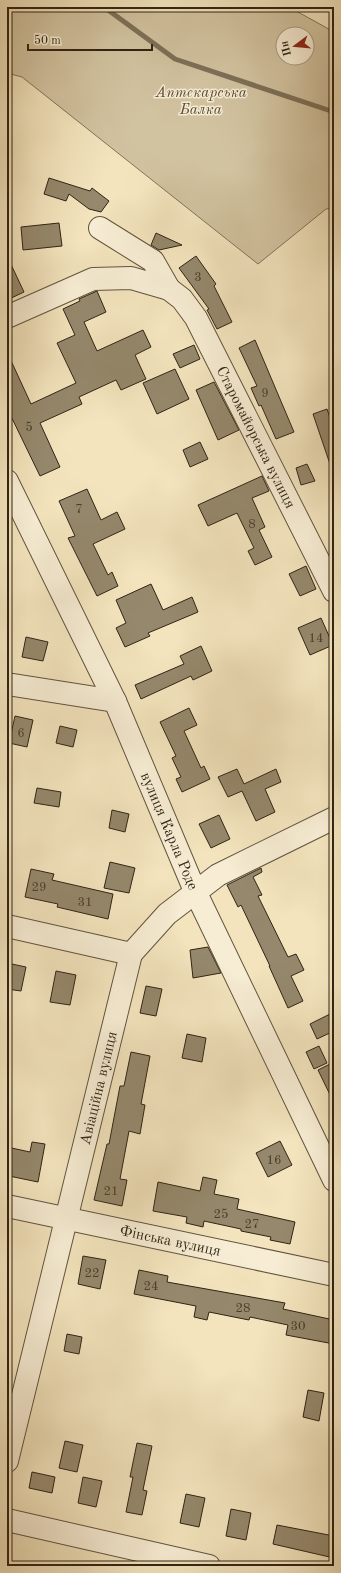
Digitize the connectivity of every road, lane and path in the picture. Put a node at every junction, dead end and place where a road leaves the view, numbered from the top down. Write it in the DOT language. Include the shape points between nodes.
graph roads {
  1 [pos="100,228"];
  2 [pos="169,289"];
  3 [pos="7,317"];
  4 [pos="7,481"];
  5 [pos="334,591"];
  6 [pos="7,684"];
  7 [pos="115,701"];
  8 [pos="334,818"];
  9 [pos="195,891"];
  10 [pos="7,926"];
  11 [pos="131,954"];
  12 [pos="334,1180"];
  13 [pos="7,1206"];
  14 [pos="65,1219"];
  15 [pos="334,1275"];
  16 [pos="7,1461"];
  17 [pos="7,1520"];
  18 [pos="209,1566"];
  1 -- 2 [label="street, Старомайорська вулиця" via="153,262"];
  2 -- 3 [label="street, Старомайорська вулиця" via="131,278 94,279"];
  2 -- 5 [label="street, Старомайорська вулиця" via="182,300 196,318"];
  4 -- 7 [label="street, вулиця Карла Роде"];
  6 -- 7 [label="street"];
  7 -- 9 [label="street, вулиця Карла Роде"];
  8 -- 9 [label="street, Авіаційна вулиця" via="218,875"];
  9 -- 11 [label="street, Авіаційна вулиця" via="167,914"];
  9 -- 12 [label="street, вулиця Карла Роде"];
  10 -- 11 [label="street"];
  11 -- 14 [label="street, Авіаційна вулиця"];
  13 -- 14 [label="street, Фінська вулиця"];
  14 -- 15 [label="street, Фінська вулиця"];
  14 -- 16 [label="street, Авіаційна вулиця"];
  17 -- 18 [label="street"];
}
